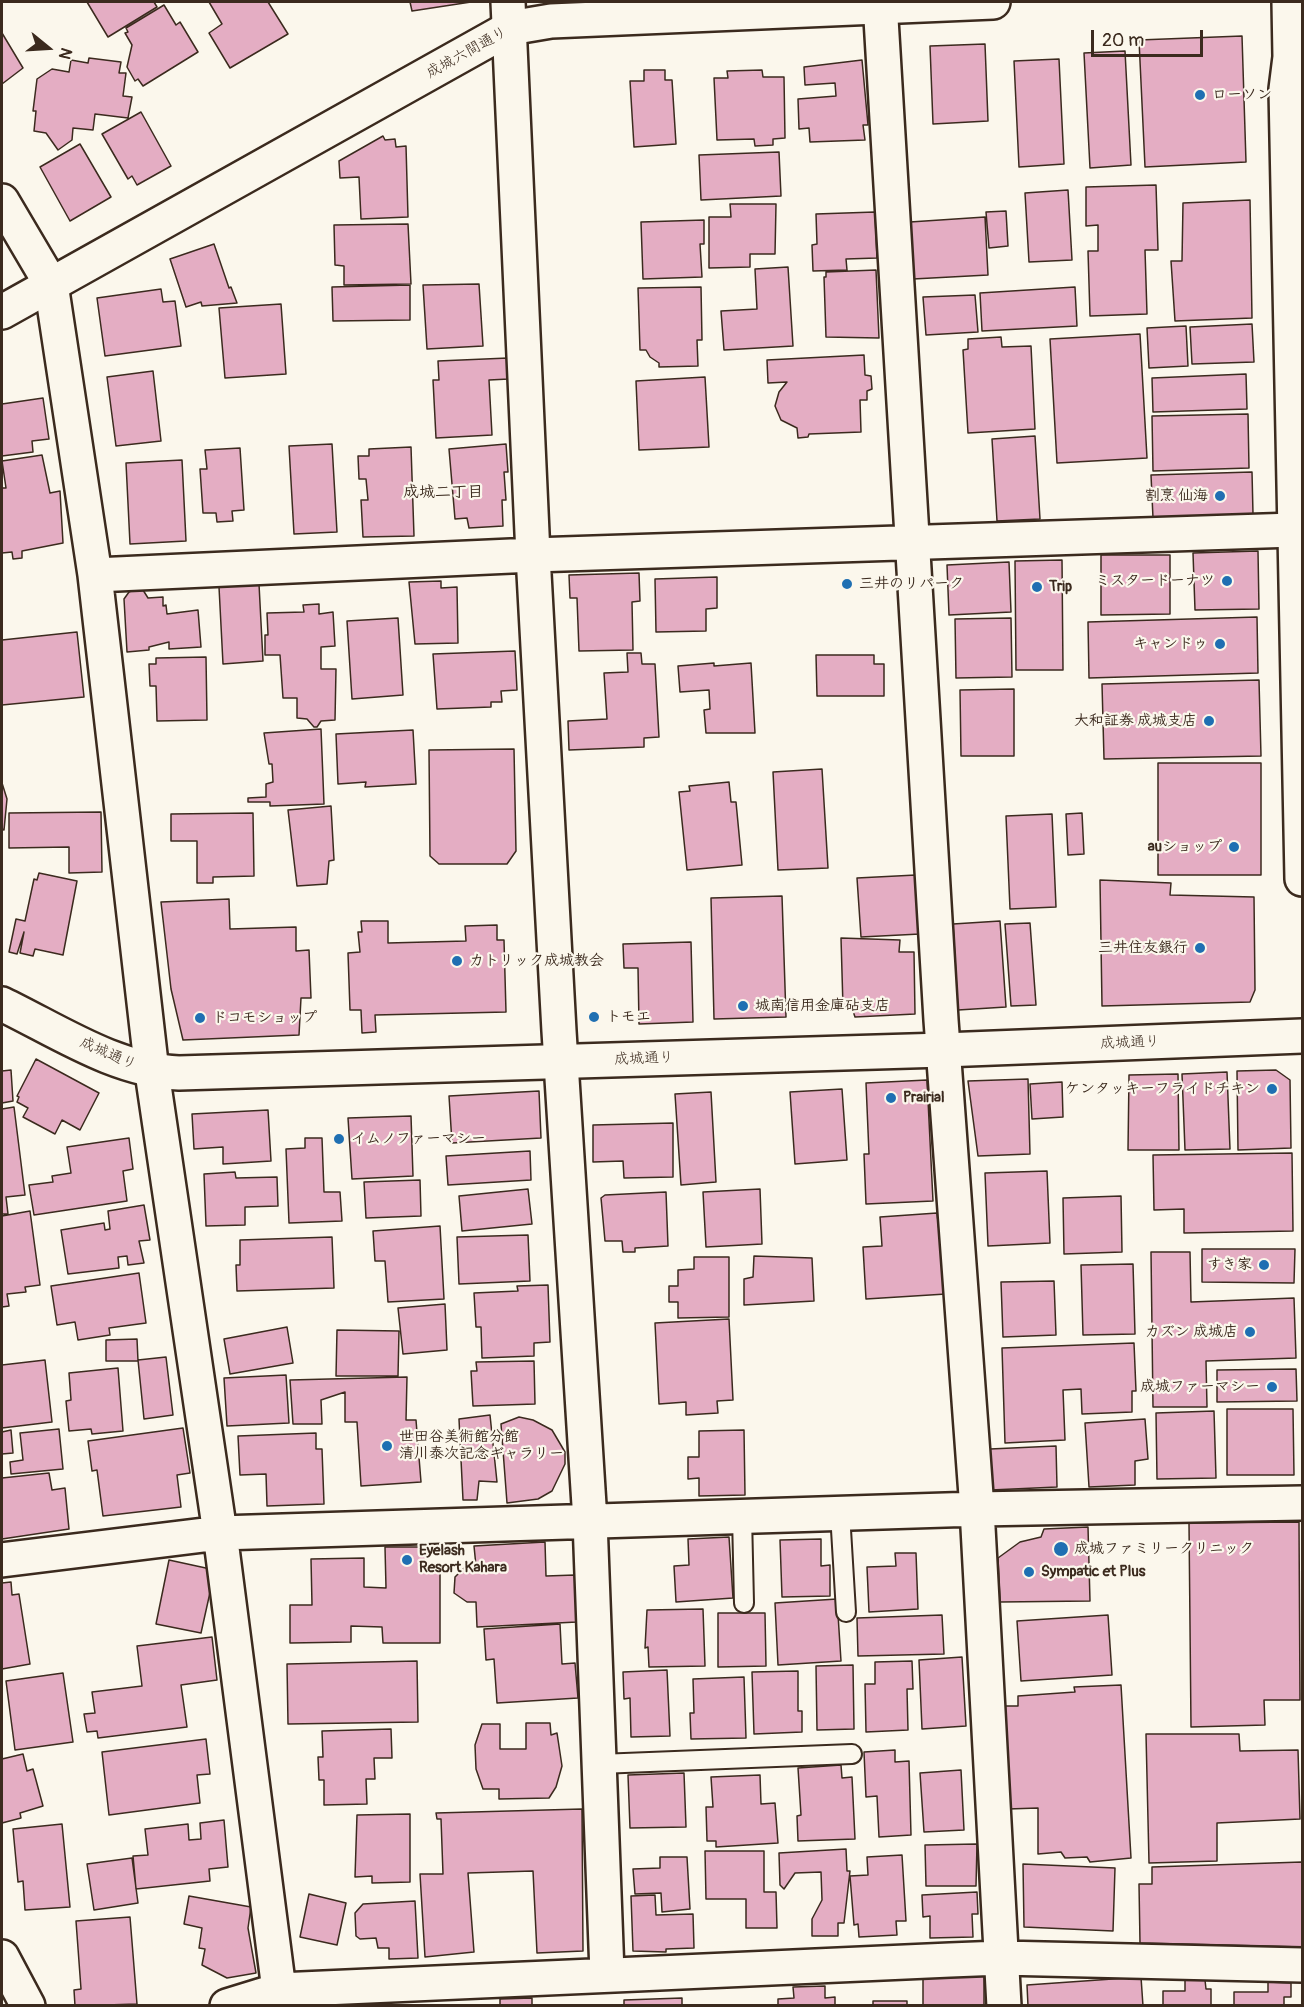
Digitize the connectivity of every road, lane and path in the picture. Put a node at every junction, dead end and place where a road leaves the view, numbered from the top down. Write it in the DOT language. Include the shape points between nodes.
graph roads {
  1 [pos="993,2"];
  2 [pos="1289,2"];
  3 [pos="880,4"];
  4 [pos="509,15"];
  5 [pos="1296,56"];
  6 [pos="2,201"];
  7 [pos="51,284"];
  8 [pos="2,312"];
  9 [pos="1294,530"];
  10 [pos="913,544"];
  11 [pos="533,555"];
  12 [pos="95,575"];
  13 [pos="1302,879"];
  14 [pos="2,1004"];
  15 [pos="1302,1036"];
  16 [pos="943,1050"];
  17 [pos="561,1061"];
  18 [pos="152,1072"];
  19 [pos="1302,1503"];
  20 [pos="977,1509"];
  21 [pos="840,1513"];
  22 [pos="742,1516"];
  23 [pos="591,1521"];
  24 [pos="220,1533"];
  25 [pos="2,1560"];
  26 [pos="744,1603"];
  27 [pos="846,1612"];
  28 [pos="852,1754"];
  29 [pos="600,1764"];
  30 [pos="2,1957"];
  31 [pos="1001,1958"];
  32 [pos="1302,1965"];
  33 [pos="607,1973"];
  34 [pos="279,1990"];
  35 [pos="28,2006"];
  36 [pos="227,2006"];
  37 [pos="1004,2006"];
  1 -- 3 [label="street, 成城六間通り"];
  2 -- 5 [label="street"];
  3 -- 4 [label="street, 成城六間通り" via="551,21"];
  3 -- 10 [label="street"];
  4 -- 7 [label="street, 成城六間通り"];
  4 -- 11 [label="street"];
  5 -- 9 [label="street" via="1286,89"];
  6 -- 7 [label="street"];
  7 -- 8 [label="street, 成城六間通り"];
  7 -- 12 [label="street"];
  9 -- 10 [label="street"];
  9 -- 13 [label="street"];
  10 -- 11 [label="street"];
  10 -- 16 [label="street"];
  11 -- 12 [label="street"];
  11 -- 17 [label="street"];
  12 -- 18 [label="street"];
  14 -- 18 [label="street, 成城通り" via="129,1066"];
  15 -- 16 [label="street, 成城通り"];
  16 -- 17 [label="street, 成城通り"];
  16 -- 20 [label="street"];
  17 -- 18 [label="street, 成城通り"];
  17 -- 23 [label="street"];
  18 -- 24 [label="street"];
  19 -- 20 [label="street"];
  20 -- 21 [label="street"];
  20 -- 31 [label="street"];
  21 -- 22 [label="street"];
  21 -- 27 [label="lane"];
  22 -- 23 [label="street"];
  22 -- 26 [label="lane"];
  23 -- 24 [label="street"];
  23 -- 29 [label="street"];
  24 -- 25 [label="street"];
  24 -- 34 [label="street"];
  28 -- 29 [label="lane"];
  29 -- 33 [label="street"];
  30 -- 35 [label="street"];
  31 -- 32 [label="street"];
  31 -- 33 [label="street"];
  31 -- 37 [label="street"];
  33 -- 34 [label="street"];
  34 -- 36 [label="street"];
}
